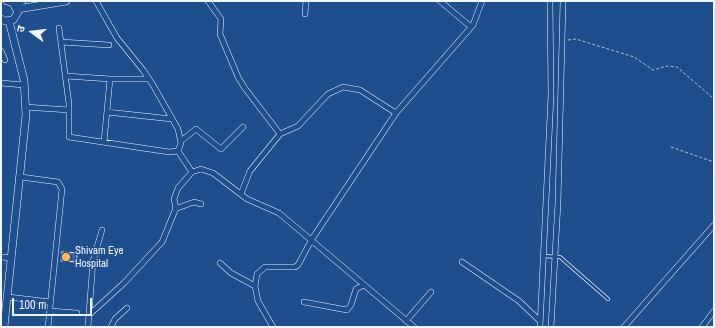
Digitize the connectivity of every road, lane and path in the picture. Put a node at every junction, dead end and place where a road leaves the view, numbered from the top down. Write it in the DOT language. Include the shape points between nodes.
graph roads {
  1 [pos="22,1"];
  2 [pos="66,1"];
  3 [pos="96,1"];
  4 [pos="208,1"];
  5 [pos="306,1"];
  6 [pos="440,1"];
  7 [pos="482,1"];
  8 [pos="550,1"];
  9 [pos="563,1"];
  10 [pos="1,3"];
  11 [pos="11,4"];
  12 [pos="305,14"];
  13 [pos="1,19"];
  14 [pos="9,21"];
  15 [pos="471,27"];
  16 [pos="59,28"];
  17 [pos="551,30"];
  18 [pos="562,30"];
  19 [pos="61,42"];
  20 [pos="562,43"];
  21 [pos="109,45"];
  22 [pos="1,51"];
  23 [pos="5,60"];
  24 [pos="66,76"];
  25 [pos="110,79"];
  26 [pos="149,79"];
  27 [pos="1,82"];
  28 [pos="24,84"];
  29 [pos="714,99"];
  30 [pos="25,107"];
  31 [pos="69,110"];
  32 [pos="107,112"];
  33 [pos="396,113"];
  34 [pos="172,119"];
  35 [pos="243,127"];
  36 [pos="280,134"];
  37 [pos="181,141"];
  38 [pos="104,142"];
  39 [pos="670,147"];
  40 [pos="178,151"];
  41 [pos="559,154"];
  42 [pos="548,155"];
  43 [pos="714,162"];
  44 [pos="192,172"];
  45 [pos="21,177"];
  46 [pos="241,194"];
  47 [pos="201,204"];
  48 [pos="175,210"];
  49 [pos="714,225"];
  50 [pos="102,230"];
  51 [pos="312,239"];
  52 [pos="555,255"];
  53 [pos="543,256"];
  54 [pos="1,257"];
  55 [pos="12,258"];
  56 [pos="462,262"];
  57 [pos="220,263"];
  58 [pos="364,285"];
  59 [pos="255,286"];
  60 [pos="431,292"];
  61 [pos="8,297"];
  62 [pos="608,299"];
  63 [pos="50,302"];
  64 [pos="304,302"];
  65 [pos="127,308"];
  66 [pos="50,311"];
  67 [pos="714,312"];
  68 [pos="77,313"];
  69 [pos="90,314"];
  70 [pos="406,321"];
  71 [pos="540,324"];
  72 [pos="4,327"];
  73 [pos="48,327"];
  74 [pos="88,327"];
  75 [pos="111,327"];
  76 [pos="273,327"];
  77 [pos="414,327"];
  78 [pos="552,327"];
  79 [pos="624,327"];
  80 [pos="702,327"];
  1 -- 11 [label="street"];
  2 -- 11 [label="street"];
  3 -- 26 [label="street" via="117,38"];
  4 -- 36 [label="street" via="222,22 220,34 238,77"];
  5 -- 12 [label="street"];
  6 -- 15 [label="street"];
  7 -- 15 [label="street"];
  8 -- 17 [label="street"];
  9 -- 18 [label="street"];
  10 -- 11 [label="street"];
  11 -- 14 [label="street" via="16,17"];
  13 -- 14 [label="street"];
  14 -- 28 [label="street"];
  15 -- 33 [label="street"];
  16 -- 19 [label="street"];
  17 -- 18 [label="street"];
  17 -- 42 [label="street"];
  18 -- 20 [label="street"];
  19 -- 21 [label="street"];
  19 -- 24 [label="street"];
  20 -- 29 [label="path" via="572,39 580,40 634,57 653,70 667,66 677,67"];
  20 -- 41 [label="street"];
  22 -- 23 [label="street"];
  24 -- 25 [label="street"];
  24 -- 31 [label="street"];
  25 -- 26 [label="street"];
  25 -- 32 [label="street"];
  26 -- 34 [label="street"];
  27 -- 28 [label="street"];
  28 -- 30 [label="street"];
  30 -- 31 [label="street"];
  30 -- 45 [label="street"];
  31 -- 38 [label="street" via="69,137"];
  32 -- 34 [label="street"];
  32 -- 38 [label="street"];
  33 -- 36 [label="street" via="360,90 338,88 328,94 303,122"];
  33 -- 51 [label="street"];
  34 -- 37 [label="street"];
  35 -- 37 [label="street" via="221,149 196,129"];
  36 -- 46 [label="street" via="250,171"];
  37 -- 40 [label="street"];
  38 -- 40 [label="street" via="169,152"];
  39 -- 43 [label="path"];
  40 -- 44 [label="street"];
  41 -- 42 [label="street"];
  41 -- 52 [label="street"];
  42 -- 53 [label="street"];
  44 -- 46 [label="street" via="201,169 213,173"];
  44 -- 48 [label="street" via="178,188 174,199"];
  45 -- 55 [label="street"];
  45 -- 63 [label="street" via="58,182 62,189"];
  46 -- 51 [label="street" via="279,213"];
  47 -- 48 [label="street" via="194,202"];
  48 -- 69 [label="street" via="162,242 124,283"];
  49 -- 79 [label="street"];
  50 -- 69 [label="street" via="93,261"];
  51 -- 58 [label="street"];
  51 -- 59 [label="street" via="298,265 262,269"];
  52 -- 53 [label="lane"];
  52 -- 62 [label="lane" via="566,260"];
  52 -- 78 [label="street"];
  53 -- 71 [label="street"];
  54 -- 55 [label="street"];
  55 -- 61 [label="street"];
  56 -- 71 [label="street" via="519,301"];
  57 -- 59 [label="street" via="231,273"];
  58 -- 64 [label="street" via="356,289 347,310"];
  58 -- 70 [label="street"];
  59 -- 76 [label="street" via="260,307"];
  60 -- 70 [label="street"];
  61 -- 63 [label="street"];
  61 -- 72 [label="street"];
  63 -- 66 [label="street"];
  65 -- 75 [label="street" via="115,319"];
  66 -- 68 [label="street"];
  66 -- 73 [label="street"];
  67 -- 80 [label="street"];
  69 -- 74 [label="street"];
  70 -- 77 [label="street"];
}
